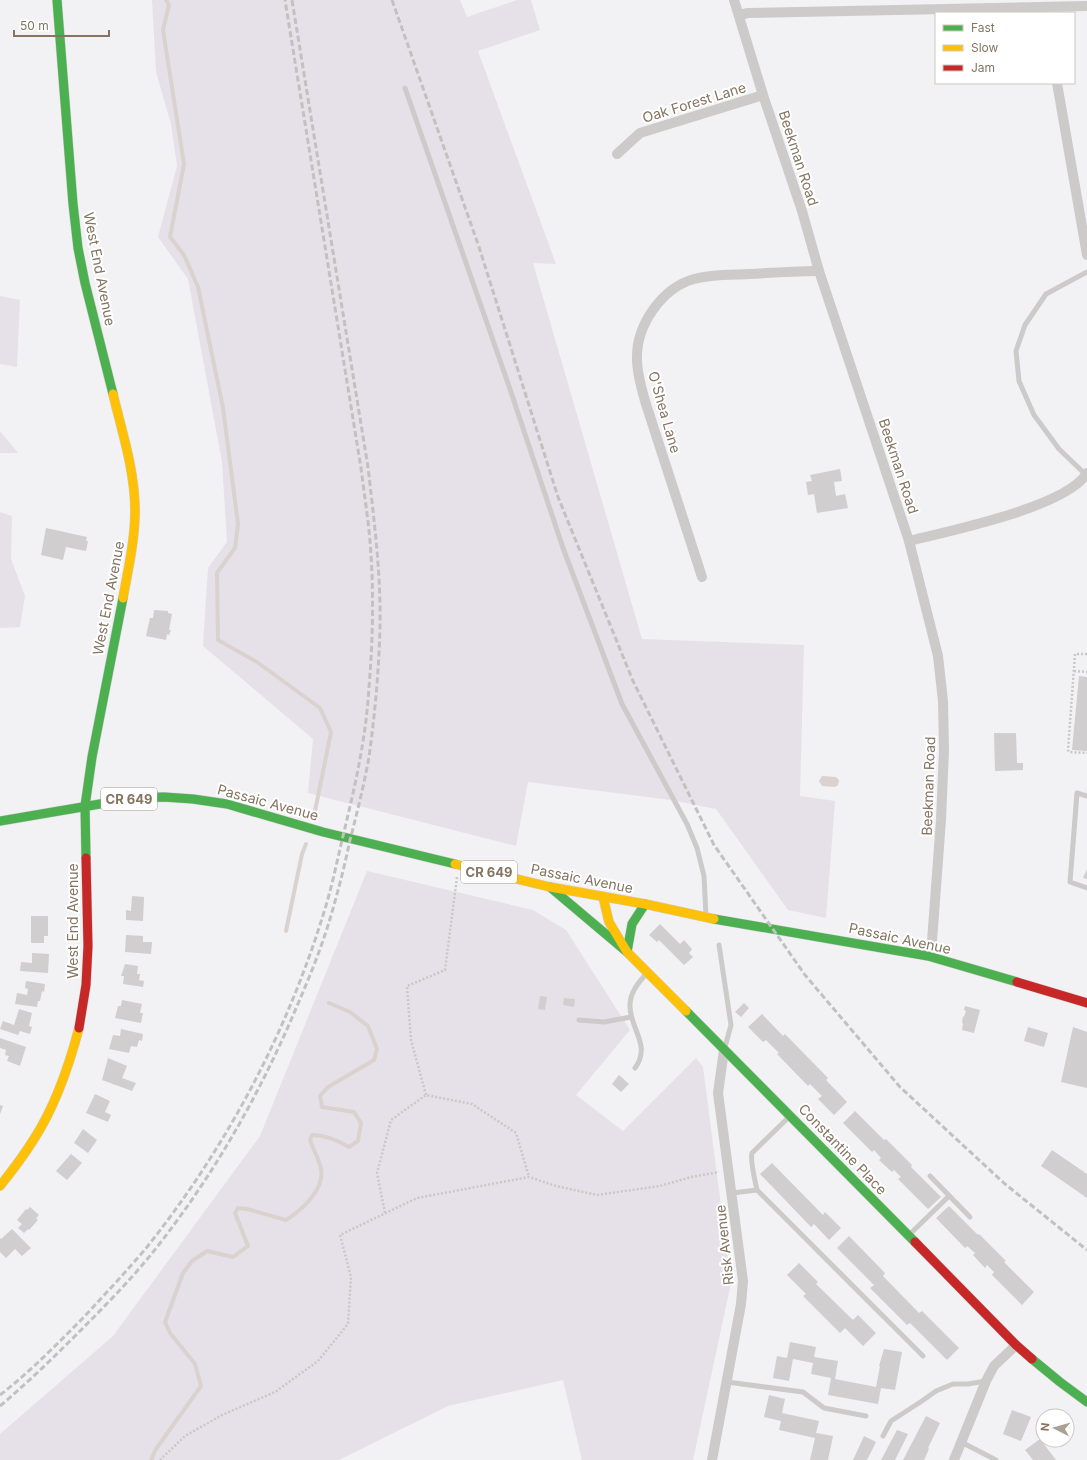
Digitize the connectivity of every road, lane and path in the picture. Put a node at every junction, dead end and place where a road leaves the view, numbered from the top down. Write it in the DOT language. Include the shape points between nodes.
graph roads {
  1 [pos="57,0"];
  2 [pos="734,0"];
  3 [pos="1080,4"];
  4 [pos="1044,10"];
  5 [pos="738,15"];
  6 [pos="1057,84"];
  7 [pos="405,88"];
  8 [pos="763,95"];
  9 [pos="617,154"];
  10 [pos="1087,255"];
  11 [pos="819,271"];
  12 [pos="1087,272"];
  13 [pos="1086,474"];
  14 [pos="909,541"];
  15 [pos="702,577"];
  16 [pos="1087,654"];
  17 [pos="1074,671"];
  18 [pos="1087,672"];
  19 [pos="1073,680"];
  20 [pos="1078,680"];
  21 [pos="1072,690"];
  22 [pos="1077,690"];
  23 [pos="1072,698"];
  24 [pos="1077,699"];
  25 [pos="1071,708"];
  26 [pos="1076,709"];
  27 [pos="1070,716"];
  28 [pos="1075,717"];
  29 [pos="1069,727"];
  30 [pos="1074,727"];
  31 [pos="1069,735"];
  32 [pos="1074,735"];
  33 [pos="1068,745"];
  34 [pos="1073,746"];
  35 [pos="1087,754"];
  36 [pos="1087,796"];
  37 [pos="85,806"];
  38 [pos="0,821"];
  39 [pos="459,864"];
  40 [pos="550,887"];
  41 [pos="1087,888"];
  42 [pos="603,897"];
  43 [pos="645,904"];
  44 [pos="706,917"];
  45 [pos="719,945"];
  46 [pos="627,952"];
  47 [pos="928,956"];
  48 [pos="648,972"];
  49 [pos="1087,1003"];
  50 [pos="631,1017"];
  51 [pos="579,1020"];
  52 [pos="724,1050"];
  53 [pos="635,1068"];
  54 [pos="426,1095"];
  55 [pos="791,1116"];
  56 [pos="728,1171"];
  57 [pos="930,1176"];
  58 [pos="529,1177"];
  59 [pos="0,1186"];
  60 [pos="757,1190"];
  61 [pos="732,1192"];
  62 [pos="949,1196"];
  63 [pos="386,1213"];
  64 [pos="970,1217"];
  65 [pos="908,1236"];
  66 [pos="1016,1345"];
  67 [pos="923,1356"];
  68 [pos="986,1381"];
  69 [pos="727,1382"];
  70 [pos="1087,1402"];
  71 [pos="866,1416"];
  72 [pos="883,1436"];
  73 [pos="961,1442"];
  74 [pos="160,1460"];
  75 [pos="712,1460"];
  76 [pos="954,1460"];
  77 [pos="996,1460"];
  1 -- 37 [label="street, West End Avenue" via="78,248 133,479 136,509 136,528"];
  2 -- 5 [label="street, Beekman Road"];
  3 -- 4 [label="street"];
  4 -- 5 [label="street"];
  5 -- 8 [label="street, Beekman Road"];
  6 -- 10 [label="street"];
  7 -- 44 [label="lane" via="563,548 622,704 687,824 697,848 704,876"];
  8 -- 9 [label="street, Oak Forest Lane" via="640,133"];
  8 -- 11 [label="street, Beekman Road"];
  11 -- 14 [label="street, Beekman Road"];
  11 -- 15 [label="street, O'Shea Lane" via="715,275 693,280 676,288 659,302 639,339 639,379"];
  12 -- 13 [label="lane" via="1046,294 1025,325 1016,351 1019,381 1034,415 1059,449"];
  13 -- 14 [label="street" via="1075,486 1044,503 1002,517"];
  14 -- 47 [label="street, Beekman Road" via="938,656 943,701 941,820 932,941"];
  16 -- 17 [label="path" via="1075,654"];
  17 -- 18 [label="path"];
  17 -- 19 [label="path"];
  19 -- 20 [label="path"];
  19 -- 21 [label="path"];
  21 -- 22 [label="path"];
  21 -- 23 [label="path"];
  23 -- 24 [label="path"];
  23 -- 25 [label="path"];
  25 -- 26 [label="path"];
  25 -- 27 [label="path"];
  27 -- 28 [label="path"];
  27 -- 29 [label="path"];
  29 -- 30 [label="path"];
  29 -- 31 [label="path"];
  31 -- 32 [label="path"];
  31 -- 33 [label="path"];
  33 -- 34 [label="path"];
  33 -- 35 [label="path" via="1069,752"];
  36 -- 41 [label="lane" via="1078,793 1070,882"];
  37 -- 38 [label="street, Passaic Avenue / CR 649"];
  37 -- 39 [label="street, Passaic Avenue / CR 649" via="135,798 164,797 227,804 323,832"];
  37 -- 59 [label="street, West End Avenue" via="88,946 81,1022 70,1062 54,1101 35,1138"];
  39 -- 40 [label="street, Passaic Avenue / CR 649"];
  39 -- 54 [label="path" via="445,970 407,986 411,1040"];
  40 -- 42 [label="street, Passaic Avenue / CR 649"];
  40 -- 46 [label="street"];
  42 -- 43 [label="street, Passaic Avenue"];
  42 -- 46 [label="street, Constantine Place" via="609,922"];
  43 -- 44 [label="street, Passaic Avenue"];
  43 -- 46 [label="street" via="632,924"];
  44 -- 47 [label="street, Passaic Avenue"];
  45 -- 52 [label="lane" via="731,1025"];
  46 -- 48 [label="street, Constantine Place"];
  47 -- 49 [label="street, Passaic Avenue"];
  48 -- 50 [label="lane" via="633,992 630,1004"];
  48 -- 52 [label="street, Constantine Place"];
  50 -- 51 [label="lane" via="604,1022"];
  50 -- 53 [label="lane" via="641,1044 641,1053"];
  52 -- 55 [label="street, Constantine Place"];
  52 -- 56 [label="street, Risk Avenue" via="718,1093"];
  54 -- 58 [label="path" via="472,1104 516,1133"];
  54 -- 63 [label="path" via="391,1120 377,1174"];
  55 -- 60 [label="lane" via="752,1153 750,1158"];
  55 -- 65 [label="street, Constantine Place"];
  56 -- 58 [label="path" via="690,1177 660,1186 597,1195"];
  56 -- 61 [label="street, Risk Avenue"];
  57 -- 62 [label="lane"];
  58 -- 63 [label="path" via="417,1198"];
  60 -- 61 [label="lane"];
  60 -- 67 [label="lane"];
  61 -- 69 [label="street, Risk Avenue" via="743,1281"];
  62 -- 64 [label="lane"];
  62 -- 65 [label="lane"];
  63 -- 74 [label="path" via="340,1234 351,1277 348,1324 318,1361 275,1392 222,1415 185,1436"];
  65 -- 66 [label="street, Constantine Place"];
  66 -- 68 [label="street" via="994,1366"];
  66 -- 70 [label="street, Constantine Place"];
  68 -- 72 [label="lane" via="953,1384 936,1390 891,1421"];
  68 -- 73 [label="street"];
  69 -- 71 [label="lane" via="803,1392 824,1408"];
  69 -- 75 [label="street, Risk Avenue"];
  73 -- 76 [label="street"];
  73 -- 77 [label="lane"];
}
